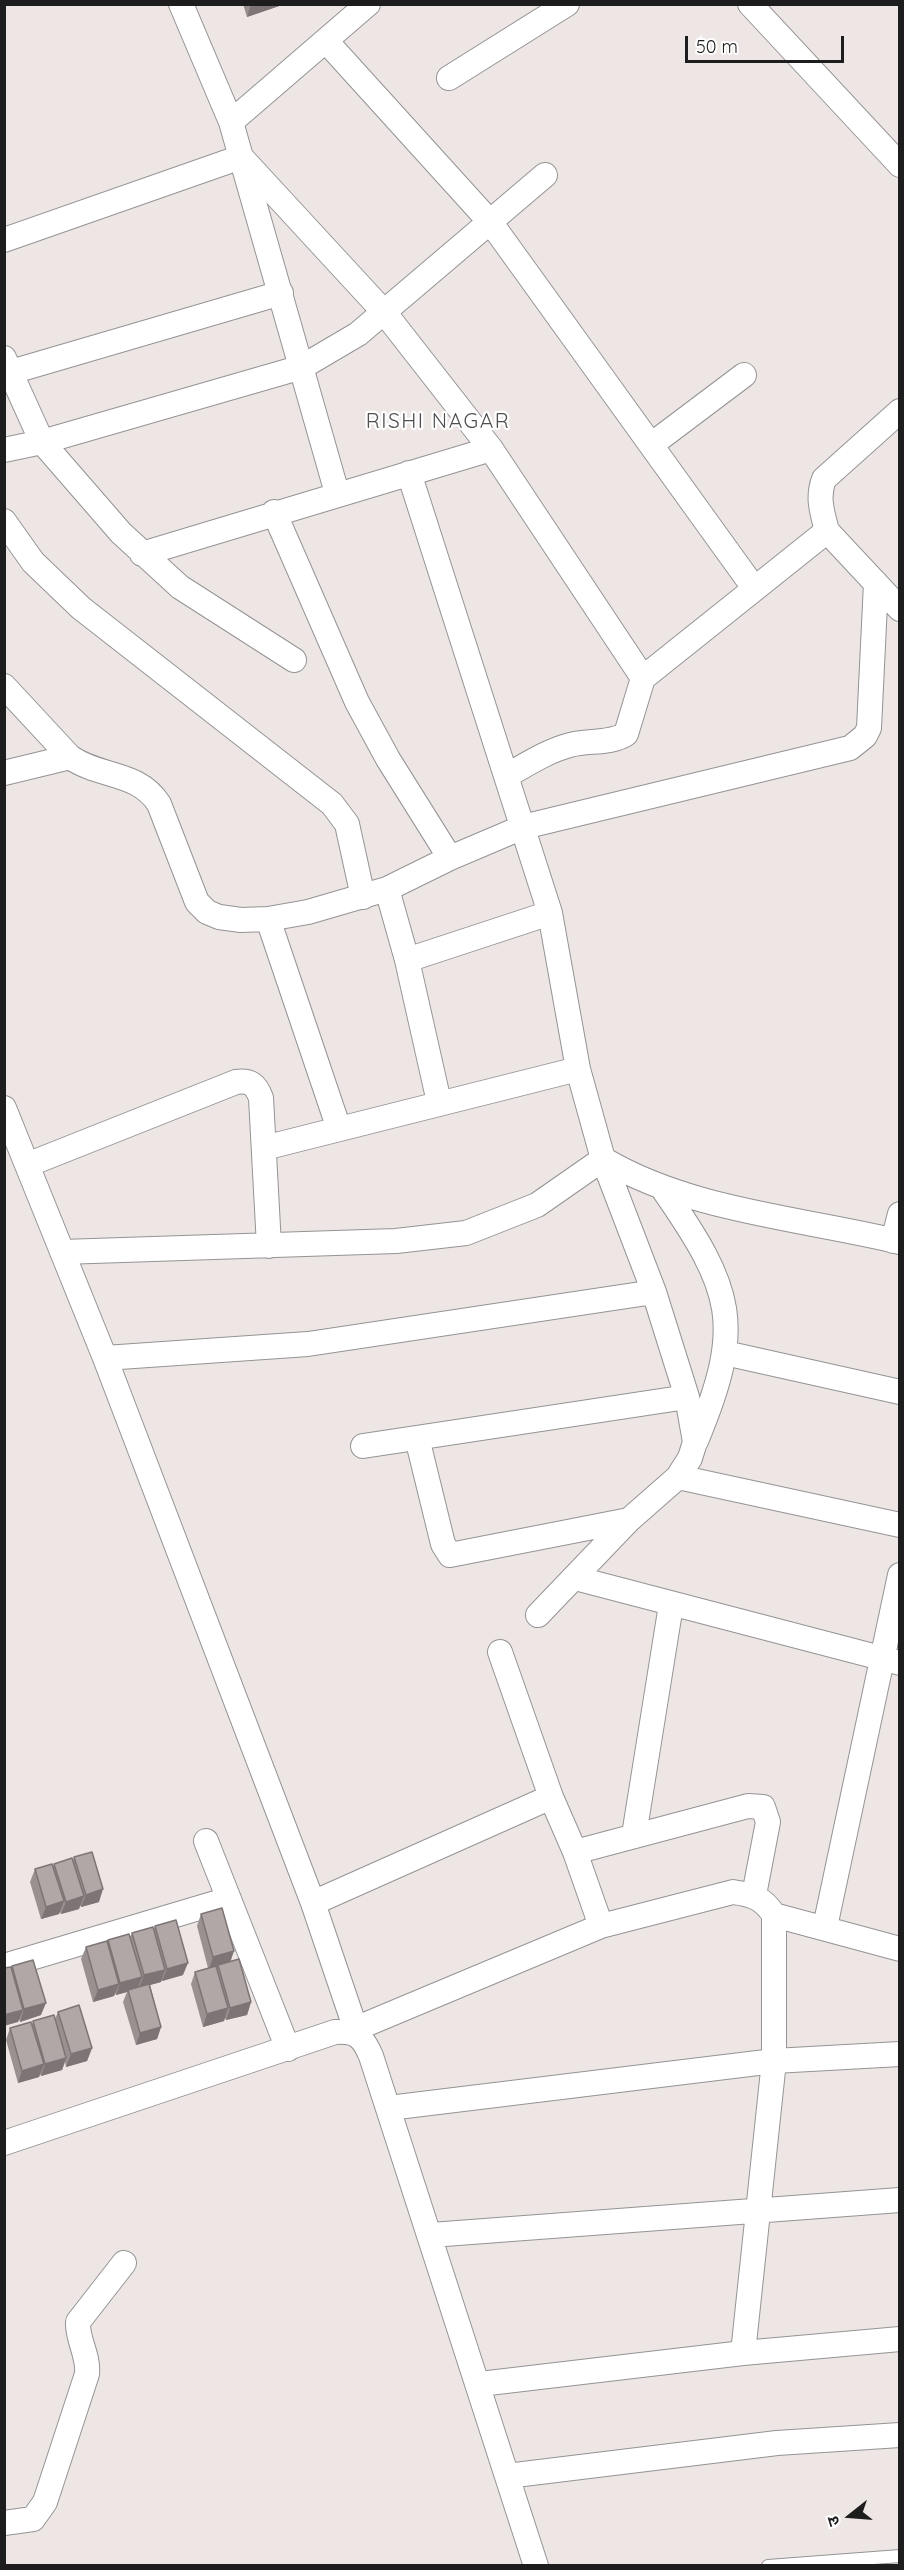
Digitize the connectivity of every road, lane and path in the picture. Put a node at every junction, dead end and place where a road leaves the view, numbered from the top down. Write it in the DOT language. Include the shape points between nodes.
graph roads {
  1 [pos="181,4"];
  2 [pos="368,4"];
  3 [pos="567,4"];
  4 [pos="750,4"];
  5 [pos="326,41"];
  6 [pos="449,78"];
  7 [pos="231,122"];
  8 [pos="241,157"];
  9 [pos="900,165"];
  10 [pos="545,175"];
  11 [pos="491,224"];
  12 [pos="4,240"];
  13 [pos="281,294"];
  14 [pos="384,312"];
  15 [pos="8,365"];
  16 [pos="302,368"];
  17 [pos="744,375"];
  18 [pos="900,411"];
  19 [pos="42,442"];
  20 [pos="651,445"];
  21 [pos="491,449"];
  22 [pos="4,450"];
  23 [pos="409,473"];
  24 [pos="337,493"];
  25 [pos="274,512"];
  26 [pos="4,521"];
  27 [pos="827,531"];
  28 [pos="142,554"];
  29 [pos="876,583"];
  30 [pos="754,588"];
  31 [pos="899,607"];
  32 [pos="294,660"];
  33 [pos="643,678"];
  34 [pos="4,686"];
  35 [pos="70,757"];
  36 [pos="4,773"];
  37 [pos="506,776"];
  38 [pos="523,827"];
  39 [pos="450,858"];
  40 [pos="387,889"];
  41 [pos="363,897"];
  42 [pos="550,913"];
  43 [pos="268,919"];
  44 [pos="407,960"];
  45 [pos="578,1069"];
  46 [pos="439,1102"];
  47 [pos="4,1108"];
  48 [pos="339,1129"];
  49 [pos="264,1148"];
  50 [pos="603,1158"];
  51 [pos="27,1165"];
  52 [pos="663,1189"];
  53 [pos="900,1214"];
  54 [pos="896,1242"];
  55 [pos="269,1246"];
  56 [pos="62,1252"];
  57 [pos="654,1292"];
  58 [pos="725,1353"];
  59 [pos="105,1358"];
  60 [pos="900,1392"];
  61 [pos="687,1397"];
  62 [pos="417,1437"];
  63 [pos="695,1442"];
  64 [pos="363,1446"];
  65 [pos="678,1477"];
  66 [pos="629,1520"];
  67 [pos="900,1525"];
  68 [pos="900,1575"];
  69 [pos="575,1578"];
  70 [pos="671,1605"];
  71 [pos="538,1615"];
  72 [pos="500,1652"];
  73 [pos="891,1661"];
  74 [pos="551,1797"];
  75 [pos="634,1835"];
  76 [pos="206,1840"];
  77 [pos="575,1852"];
  78 [pos="754,1895"];
  79 [pos="229,1899"];
  80 [pos="313,1903"];
  81 [pos="774,1915"];
  82 [pos="601,1926"];
  83 [pos="825,1928"];
  84 [pos="900,1949"];
  85 [pos="4,1966"];
  86 [pos="356,2031"];
  87 [pos="288,2049"];
  88 [pos="900,2054"];
  89 [pos="774,2061"];
  90 [pos="389,2108"];
  91 [pos="4,2143"];
  92 [pos="900,2200"];
  93 [pos="760,2211"];
  94 [pos="430,2235"];
  95 [pos="124,2263"];
  96 [pos="900,2339"];
  97 [pos="743,2352"];
  98 [pos="480,2384"];
  99 [pos="900,2435"];
  100 [pos="507,2476"];
  101 [pos="4,2523"];
  102 [pos="900,2556"];
  103 [pos="536,2565"];
  104 [pos="768,2565"];
  1 -- 7 [label="street"];
  2 -- 5 [label="street"];
  3 -- 6 [label="street"];
  4 -- 9 [label="street"];
  5 -- 7 [label="street"];
  5 -- 11 [label="street"];
  7 -- 8 [label="street"];
  8 -- 12 [label="street"];
  8 -- 13 [label="street"];
  8 -- 14 [label="street"];
  10 -- 11 [label="street"];
  11 -- 14 [label="street"];
  11 -- 20 [label="street"];
  13 -- 15 [label="street"];
  13 -- 16 [label="street"];
  14 -- 16 [label="street" via="329,354"];
  14 -- 21 [label="street"];
  15 -- 19 [label="street"];
  16 -- 19 [label="street"];
  16 -- 24 [label="street"];
  17 -- 20 [label="street"];
  18 -- 27 [label="street" via="824,479 819,501"];
  19 -- 22 [label="street"];
  19 -- 28 [label="street"];
  20 -- 30 [label="street"];
  21 -- 23 [label="street"];
  21 -- 33 [label="street"];
  23 -- 24 [label="street"];
  23 -- 37 [label="street"];
  24 -- 25 [label="street"];
  25 -- 28 [label="street"];
  25 -- 39 [label="street" via="357,702"];
  26 -- 41 [label="street" via="33,562 81,608 332,804 347,824"];
  27 -- 29 [label="street"];
  27 -- 30 [label="street"];
  28 -- 32 [label="street" via="180,587"];
  29 -- 31 [label="street"];
  29 -- 38 [label="street" via="869,728 859,743"];
  30 -- 33 [label="street"];
  33 -- 37 [label="street" via="626,734 617,739 560,748"];
  34 -- 35 [label="street"];
  35 -- 36 [label="street"];
  35 -- 43 [label="street" via="150,790 197,902 207,912 219,917"];
  37 -- 38 [label="street"];
  38 -- 39 [label="street"];
  38 -- 42 [label="street"];
  39 -- 40 [label="street"];
  40 -- 41 [label="street"];
  40 -- 44 [label="street"];
  41 -- 43 [label="street"];
  42 -- 44 [label="street"];
  42 -- 45 [label="street"];
  43 -- 48 [label="street"];
  44 -- 46 [label="street"];
  45 -- 46 [label="street"];
  45 -- 50 [label="street"];
  46 -- 48 [label="street"];
  47 -- 51 [label="street"];
  48 -- 49 [label="street"];
  49 -- 51 [label="street" via="261,1098 256,1086 246,1080"];
  49 -- 55 [label="street"];
  50 -- 52 [label="street"];
  50 -- 55 [label="street" via="537,1205 466,1233 396,1241"];
  50 -- 57 [label="street"];
  51 -- 56 [label="street"];
  52 -- 54 [label="street"];
  52 -- 58 [label="street" via="714,1270 726,1316"];
  53 -- 54 [label="street"];
  55 -- 56 [label="street"];
  56 -- 59 [label="street"];
  57 -- 59 [label="street" via="308,1344"];
  57 -- 61 [label="street"];
  58 -- 60 [label="street"];
  58 -- 63 [label="street"];
  59 -- 80 [label="street"];
  61 -- 62 [label="street"];
  61 -- 63 [label="street"];
  62 -- 64 [label="street"];
  62 -- 66 [label="street" via="443,1544 450,1555"];
  63 -- 65 [label="street"];
  65 -- 66 [label="street"];
  65 -- 67 [label="street"];
  66 -- 69 [label="street"];
  68 -- 73 [label="street"];
  69 -- 70 [label="street"];
  69 -- 71 [label="street"];
  70 -- 73 [label="street"];
  70 -- 75 [label="street"];
  72 -- 74 [label="street"];
  73 -- 83 [label="street"];
  74 -- 77 [label="street"];
  74 -- 80 [label="street"];
  75 -- 77 [label="street"];
  75 -- 78 [label="street" via="748,1806 763,1807 768,1822"];
  76 -- 79 [label="street"];
  77 -- 82 [label="street"];
  78 -- 81 [label="street"];
  78 -- 82 [label="street" via="733,1892"];
  79 -- 85 [label="street"];
  79 -- 87 [label="street"];
  80 -- 86 [label="street"];
  81 -- 83 [label="street"];
  81 -- 89 [label="street"];
  82 -- 86 [label="street"];
  83 -- 84 [label="street"];
  86 -- 87 [label="street" via="335,2032"];
  86 -- 90 [label="street" via="364,2040"];
  87 -- 91 [label="street"];
  88 -- 89 [label="street"];
  89 -- 90 [label="street"];
  89 -- 93 [label="street"];
  90 -- 94 [label="street"];
  92 -- 93 [label="street"];
  93 -- 94 [label="street"];
  93 -- 97 [label="street"];
  94 -- 98 [label="street"];
  95 -- 101 [label="street" via="78,2322 87,2374 45,2502 33,2518"];
  96 -- 97 [label="street"];
  97 -- 98 [label="street"];
  98 -- 100 [label="street"];
  99 -- 100 [label="street" via="777,2443"];
  100 -- 103 [label="street"];
  102 -- 104 [label="lane"];
}
